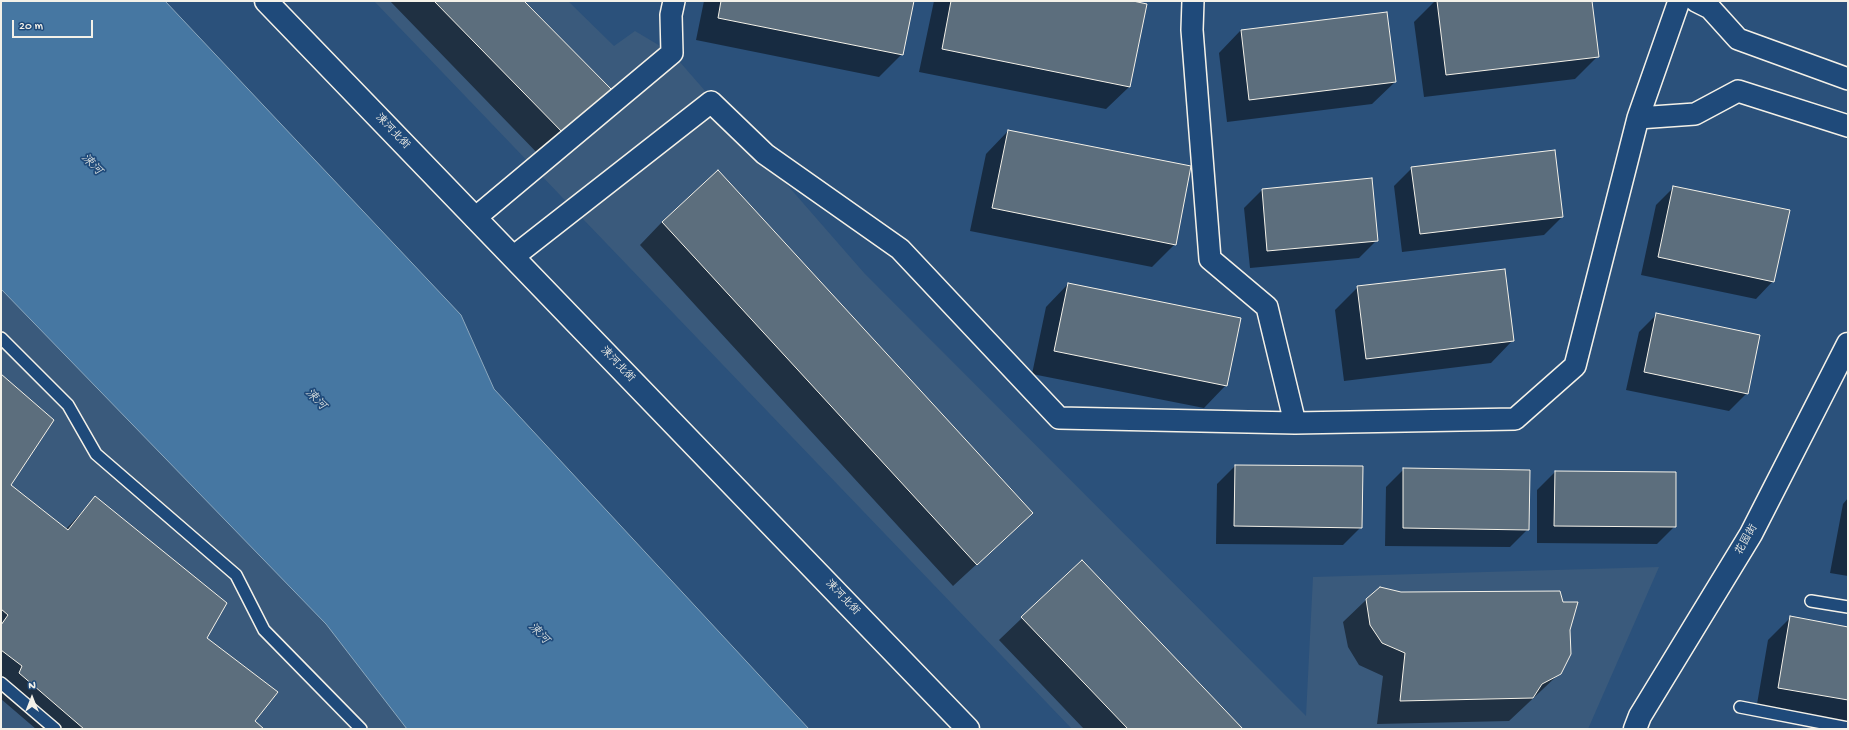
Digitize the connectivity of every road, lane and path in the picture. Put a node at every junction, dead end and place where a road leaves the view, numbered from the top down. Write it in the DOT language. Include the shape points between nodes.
graph roads {
  1 [pos="266,1"];
  2 [pos="674,1"];
  3 [pos="1193,1"];
  4 [pos="1679,1"];
  5 [pos="1696,1"];
  6 [pos="1848,79"];
  7 [pos="1638,118"];
  8 [pos="1848,126"];
  9 [pos="475,218"];
  10 [pos="513,257"];
  11 [pos="1,338"];
  12 [pos="1848,344"];
  13 [pos="1295,423"];
  14 [pos="1811,601"];
  15 [pos="1848,607"];
  16 [pos="1,683"];
  17 [pos="1740,707"];
  18 [pos="1848,728"];
  19 [pos="54,729"];
  20 [pos="361,729"];
  21 [pos="968,729"];
  22 [pos="1635,729"];
  1 -- 9 [label="main road, 涑河北街"];
  2 -- 9 [label="street" via="671,15 672,53"];
  3 -- 13 [label="street" via="1192,30 1210,259 1267,307"];
  4 -- 7 [label="street"];
  5 -- 6 [label="street" via="1710,8 1738,39"];
  7 -- 8 [label="street" via="1695,114 1738,91"];
  7 -- 13 [label="street" via="1575,366 1515,419"];
  9 -- 10 [label="main road, 涑河北街"];
  10 -- 13 [label="street" via="711,102 765,154 900,249 1059,418"];
  10 -- 21 [label="main road, 涑河北街"];
  11 -- 20 [label="lane" via="68,405 96,454 236,575 264,630"];
  12 -- 22 [label="main road, 花园街" via="1752,534 1640,716"];
  14 -- 15 [label="lane"];
  16 -- 19 [label="lane"];
  17 -- 18 [label="lane"];
}
